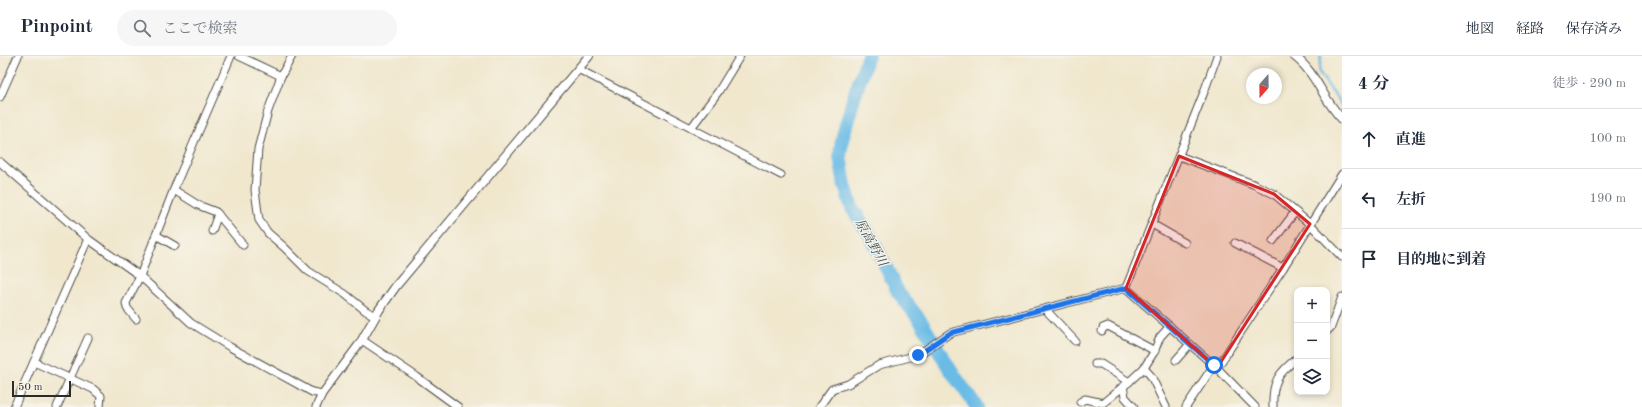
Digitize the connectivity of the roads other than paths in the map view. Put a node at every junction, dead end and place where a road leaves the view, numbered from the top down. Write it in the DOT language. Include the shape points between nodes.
graph roads {
  1 [pos="18,56"];
  2 [pos="231,56"];
  3 [pos="239,56"];
  4 [pos="292,56"];
  5 [pos="589,56"];
  6 [pos="740,56"];
  7 [pos="1217,56"];
  8 [pos="1294,56"];
  9 [pos="578,69"];
  10 [pos="281,76"];
  11 [pos="0,97"];
  12 [pos="1342,119"];
  13 [pos="692,128"];
  14 [pos="1179,156"];
  15 [pos="0,162"];
  16 [pos="1342,174"];
  17 [pos="781,176"];
  18 [pos="174,190"];
  19 [pos="1295,212"];
  20 [pos="218,214"];
  21 [pos="1152,224"];
  22 [pos="1310,224"];
  23 [pos="212,231"];
  24 [pos="156,235"];
  25 [pos="88,239"];
  26 [pos="1273,241"];
  27 [pos="1185,243"];
  28 [pos="1235,243"];
  29 [pos="243,245"];
  30 [pos="175,246"];
  31 [pos="1342,257"];
  32 [pos="1283,268"];
  33 [pos="140,276"];
  34 [pos="1126,288"];
  35 [pos="1342,297"];
  36 [pos="1045,308"];
  37 [pos="376,316"];
  38 [pos="136,319"];
  39 [pos="1170,326"];
  40 [pos="1330,328"];
  41 [pos="1102,331"];
  42 [pos="88,338"];
  43 [pos="362,340"];
  44 [pos="1074,341"];
  45 [pos="1190,344"];
  46 [pos="1155,351"];
  47 [pos="1296,359"];
  48 [pos="1176,360"];
  49 [pos="34,362"];
  50 [pos="1095,364"];
  51 [pos="1216,366"];
  52 [pos="1144,368"];
  53 [pos="70,378"];
  54 [pos="1126,384"];
  55 [pos="322,394"];
  56 [pos="1080,402"];
  57 [pos="1132,406"];
  58 [pos="14,407"];
  59 [pos="57,407"];
  60 [pos="100,407"];
  61 [pos="316,407"];
  62 [pos="458,407"];
  63 [pos="819,407"];
  64 [pos="1166,407"];
  65 [pos="1186,407"];
  66 [pos="1255,407"];
  67 [pos="1273,407"];
  1 -- 11 [label="street"];
  2 -- 18 [label="street"];
  3 -- 10 [label="street"];
  4 -- 10 [label="street"];
  5 -- 9 [label="street"];
  6 -- 13 [label="street"];
  7 -- 14 [label="street"];
  8 -- 12 [label="street" via="1308,69"];
  9 -- 13 [label="street"];
  9 -- 37 [label="street" via="401,280"];
  10 -- 37 [label="street" via="258,149 256,190 259,220 268,234 308,271"];
  13 -- 17 [label="street"];
  14 -- 19 [label="street" via="1274,194"];
  14 -- 21 [label="street"];
  15 -- 25 [label="street"];
  16 -- 22 [label="street"];
  18 -- 20 [label="street"];
  18 -- 24 [label="street"];
  19 -- 22 [label="street"];
  19 -- 26 [label="street"];
  20 -- 23 [label="street"];
  20 -- 29 [label="street"];
  21 -- 27 [label="street"];
  21 -- 34 [label="street"];
  22 -- 31 [label="street"];
  22 -- 32 [label="street"];
  24 -- 30 [label="street"];
  24 -- 33 [label="street"];
  25 -- 33 [label="street"];
  25 -- 49 [label="street"];
  28 -- 32 [label="street"];
  32 -- 51 [label="street"];
  33 -- 38 [label="street" via="126,305"];
  33 -- 55 [label="street" via="191,323 312,392"];
  34 -- 36 [label="street"];
  34 -- 39 [label="street"];
  35 -- 40 [label="street"];
  36 -- 44 [label="street"];
  36 -- 63 [label="street" via="950,333 918,355 879,365 848,384 832,389"];
  37 -- 43 [label="street"];
  39 -- 45 [label="street"];
  39 -- 46 [label="street" via="1160,337"];
  41 -- 46 [label="street" via="1108,326"];
  42 -- 53 [label="street"];
  43 -- 55 [label="street"];
  43 -- 62 [label="street"];
  45 -- 48 [label="street"];
  45 -- 51 [label="street"];
  46 -- 52 [label="street"];
  47 -- 67 [label="street" via="1276,380"];
  49 -- 53 [label="street"];
  49 -- 58 [label="street"];
  50 -- 54 [label="street" via="1101,364"];
  51 -- 65 [label="street"];
  51 -- 66 [label="street"];
  52 -- 54 [label="street"];
  52 -- 64 [label="street" via="1151,376"];
  53 -- 59 [label="street"];
  53 -- 60 [label="street" via="101,396"];
  54 -- 56 [label="street" via="1103,403 1085,399"];
  54 -- 57 [label="street" via="1125,397"];
  55 -- 61 [label="street"];
}
